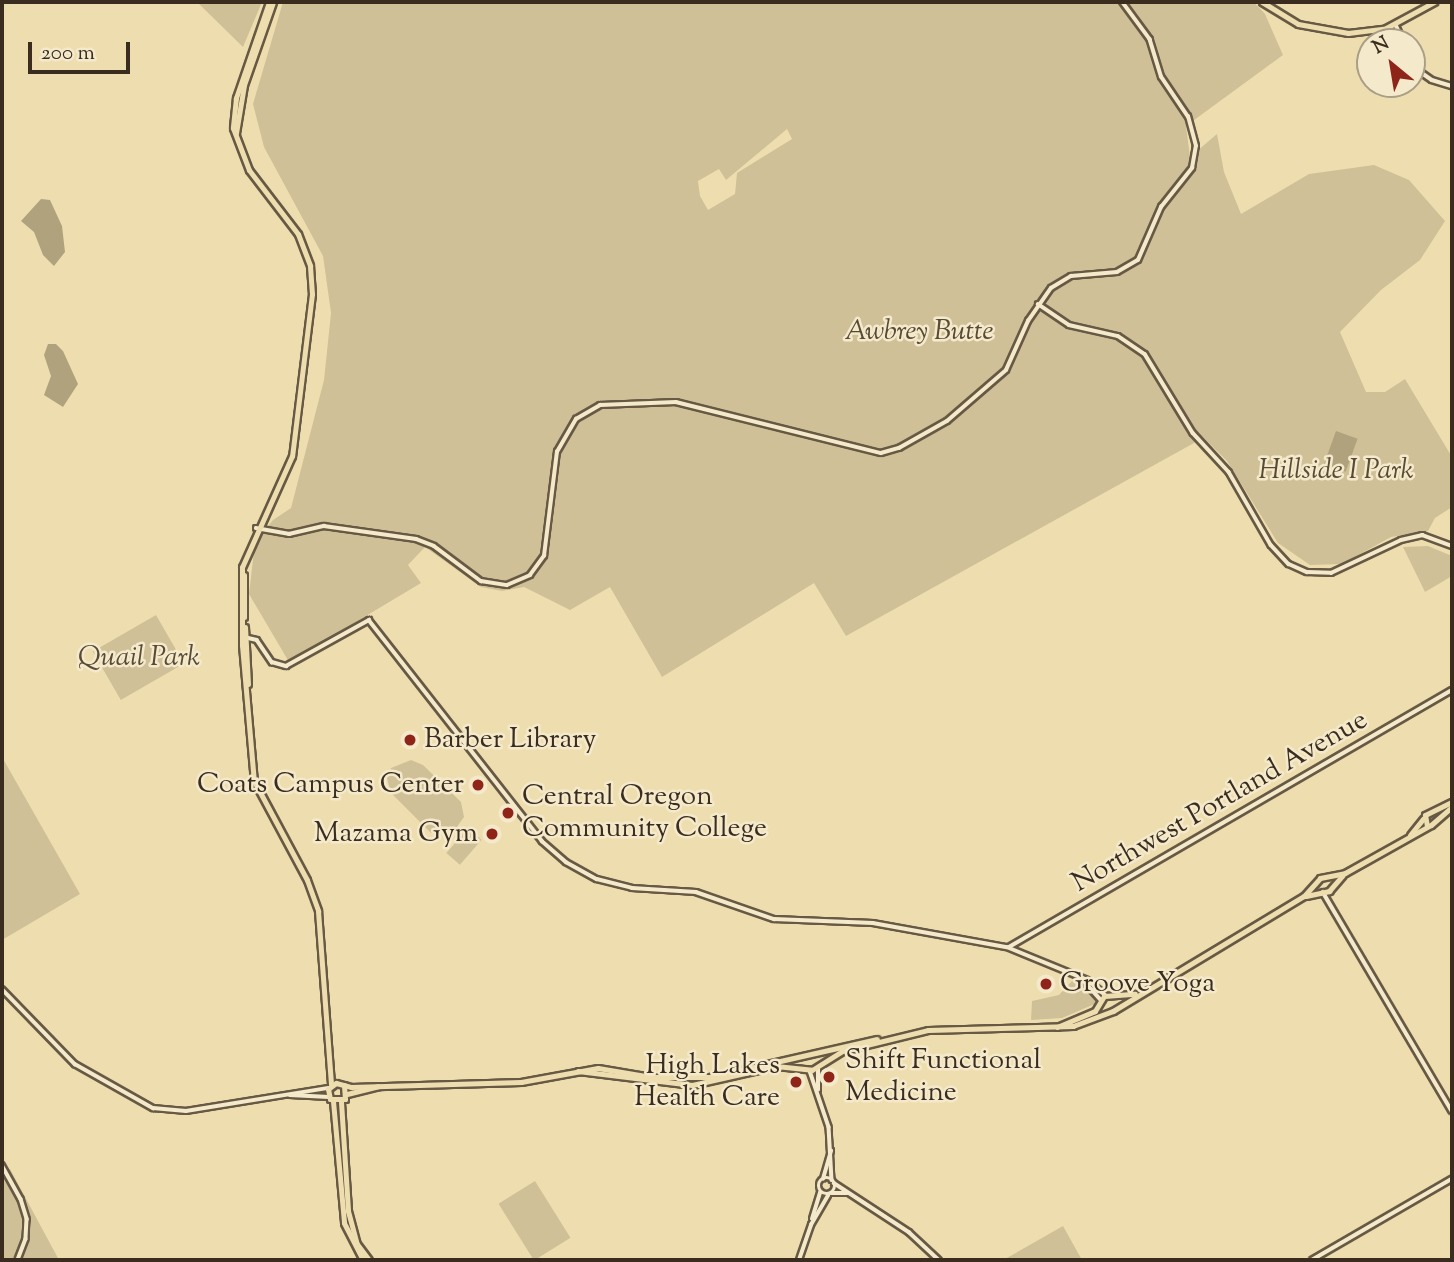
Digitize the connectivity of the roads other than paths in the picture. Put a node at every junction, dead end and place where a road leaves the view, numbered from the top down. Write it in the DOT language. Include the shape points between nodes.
graph roads {
  1 [pos="271,2"];
  2 [pos="1122,2"];
  3 [pos="1262,2"];
  4 [pos="1434,2"];
  5 [pos="1396,25"];
  6 [pos="1397,28"];
  7 [pos="1426,76"];
  8 [pos="1452,86"];
  9 [pos="1038,304"];
  10 [pos="256,528"];
  11 [pos="1452,546"];
  12 [pos="244,637"];
  13 [pos="1452,690"];
  14 [pos="1452,804"];
  15 [pos="1423,819"];
  16 [pos="1427,826"];
  17 [pos="1410,835"];
  18 [pos="1345,873"];
  19 [pos="1329,878"];
  20 [pos="1317,884"];
  21 [pos="1332,886"];
  22 [pos="1322,892"];
  23 [pos="1304,896"];
  24 [pos="1334,906"];
  25 [pos="1007,947"];
  26 [pos="2,989"];
  27 [pos="1135,994"];
  28 [pos="1114,998"];
  29 [pos="1102,1000"];
  30 [pos="1116,1006"];
  31 [pos="1106,1012"];
  32 [pos="1055,1028"];
  33 [pos="882,1039"];
  34 [pos="331,1046"];
  35 [pos="817,1054"];
  36 [pos="802,1057"];
  37 [pos="819,1065"];
  38 [pos="803,1066"];
  39 [pos="809,1070"];
  40 [pos="578,1072"];
  41 [pos="342,1084"];
  42 [pos="387,1084"];
  43 [pos="330,1086"];
  44 [pos="347,1094"];
  45 [pos="284,1095"];
  46 [pos="818,1096"];
  47 [pos="331,1099"];
  48 [pos="341,1102"];
  49 [pos="1452,1111"];
  50 [pos="831,1151"];
  51 [pos="2,1163"];
  52 [pos="823,1179"];
  53 [pos="1452,1179"];
  54 [pos="833,1182"];
  55 [pos="820,1192"];
  56 [pos="830,1194"];
  57 [pos="847,1194"];
  58 [pos="811,1225"];
  59 [pos="18,1260"];
  60 [pos="363,1260"];
  61 [pos="369,1260"];
  62 [pos="799,1260"];
  63 [pos="939,1260"];
  64 [pos="1312,1260"];
  1 -- 10 [label="main road" via="244,85 236,133 249,170 298,234 312,285 292,456"];
  2 -- 9 [label="street" via="1150,40 1161,77 1188,117 1195,160 1187,178 1161,207 1139,260 1117,272 1066,278"];
  3 -- 5 [label="main road" via="1298,24 1335,31 1373,31"];
  4 -- 5 [label="main road"];
  5 -- 6 [label="street"];
  7 -- 8 [label="street"];
  9 -- 10 [label="street" via="1006,370 957,414 891,452 873,452 676,402 626,401 595,407 576,419 560,442 548,544 540,565 513,584 481,581 434,546 414,539 324,526 289,534"];
  9 -- 11 [label="street" via="1069,325 1118,337 1140,349 1193,433 1229,472 1275,551 1296,568 1321,574 1348,569 1401,540 1429,536"];
  10 -- 12 [label="main road" via="244,562"];
  12 -- 25 [label="street" via="257,640 274,664 286,666 369,620 542,841 587,874 632,888 696,892 774,919 873,923"];
  12 -- 34 [label="main road" via="257,789 316,903"];
  13 -- 25 [label="street, Northwest Portland Avenue"];
  14 -- 15 [label="main road"];
  14 -- 16 [label="main road"];
  15 -- 16 [label="main road"];
  15 -- 17 [label="main road"];
  16 -- 17 [label="main road"];
  17 -- 18 [label="main road"];
  18 -- 19 [label="main road"];
  18 -- 21 [label="main road"];
  19 -- 20 [label="main road" via="1322,877"];
  19 -- 21 [label="main road"];
  20 -- 22 [label="main road"];
  20 -- 23 [label="main road"];
  21 -- 22 [label="main road"];
  21 -- 24 [label="street"];
  22 -- 23 [label="main road"];
  22 -- 24 [label="street"];
  23 -- 27 [label="main road"];
  24 -- 49 [label="street"];
  25 -- 29 [label="street" via="1083,979"];
  26 -- 45 [label="street" via="75,1064 140,1103 186,1111"];
  27 -- 28 [label="main road"];
  27 -- 30 [label="main road"];
  28 -- 29 [label="main road"];
  28 -- 30 [label="main road"];
  29 -- 31 [label="main road"];
  29 -- 32 [label="main road"];
  30 -- 31 [label="main road"];
  31 -- 32 [label="main road"];
  32 -- 33 [label="main road" via="943,1029"];
  33 -- 35 [label="main road" via="849,1043"];
  33 -- 37 [label="main road"];
  34 -- 41 [label="main road"];
  34 -- 43 [label="main road"];
  35 -- 36 [label="main road" via="808,1052"];
  35 -- 37 [label="main road"];
  36 -- 38 [label="main road"];
  36 -- 40 [label="main road" via="710,1077 651,1077 598,1068"];
  37 -- 39 [label="main road"];
  37 -- 46 [label="street"];
  38 -- 39 [label="main road"];
  38 -- 40 [label="main road" via="771,1066 685,1085"];
  39 -- 46 [label="street"];
  40 -- 42 [label="main road" via="521,1082"];
  41 -- 42 [label="main road"];
  41 -- 43 [label="main road"];
  41 -- 44 [label="main road"];
  42 -- 44 [label="main road"];
  43 -- 45 [label="street"];
  43 -- 47 [label="main road"];
  44 -- 48 [label="main road"];
  45 -- 47 [label="street"];
  46 -- 50 [label="street" via="829,1126"];
  47 -- 48 [label="main road"];
  47 -- 60 [label="main road" via="345,1223"];
  48 -- 61 [label="main road" via="348,1211 357,1244"];
  50 -- 52 [label="street"];
  50 -- 54 [label="street"];
  51 -- 59 [label="street" via="27,1219"];
  52 -- 54 [label="street"];
  52 -- 55 [label="street"];
  53 -- 64 [label="street"];
  54 -- 56 [label="street"];
  54 -- 57 [label="street"];
  55 -- 56 [label="street"];
  55 -- 58 [label="street"];
  56 -- 57 [label="street"];
  56 -- 58 [label="street"];
  57 -- 63 [label="street" via="900,1226"];
  58 -- 62 [label="street"];
}
